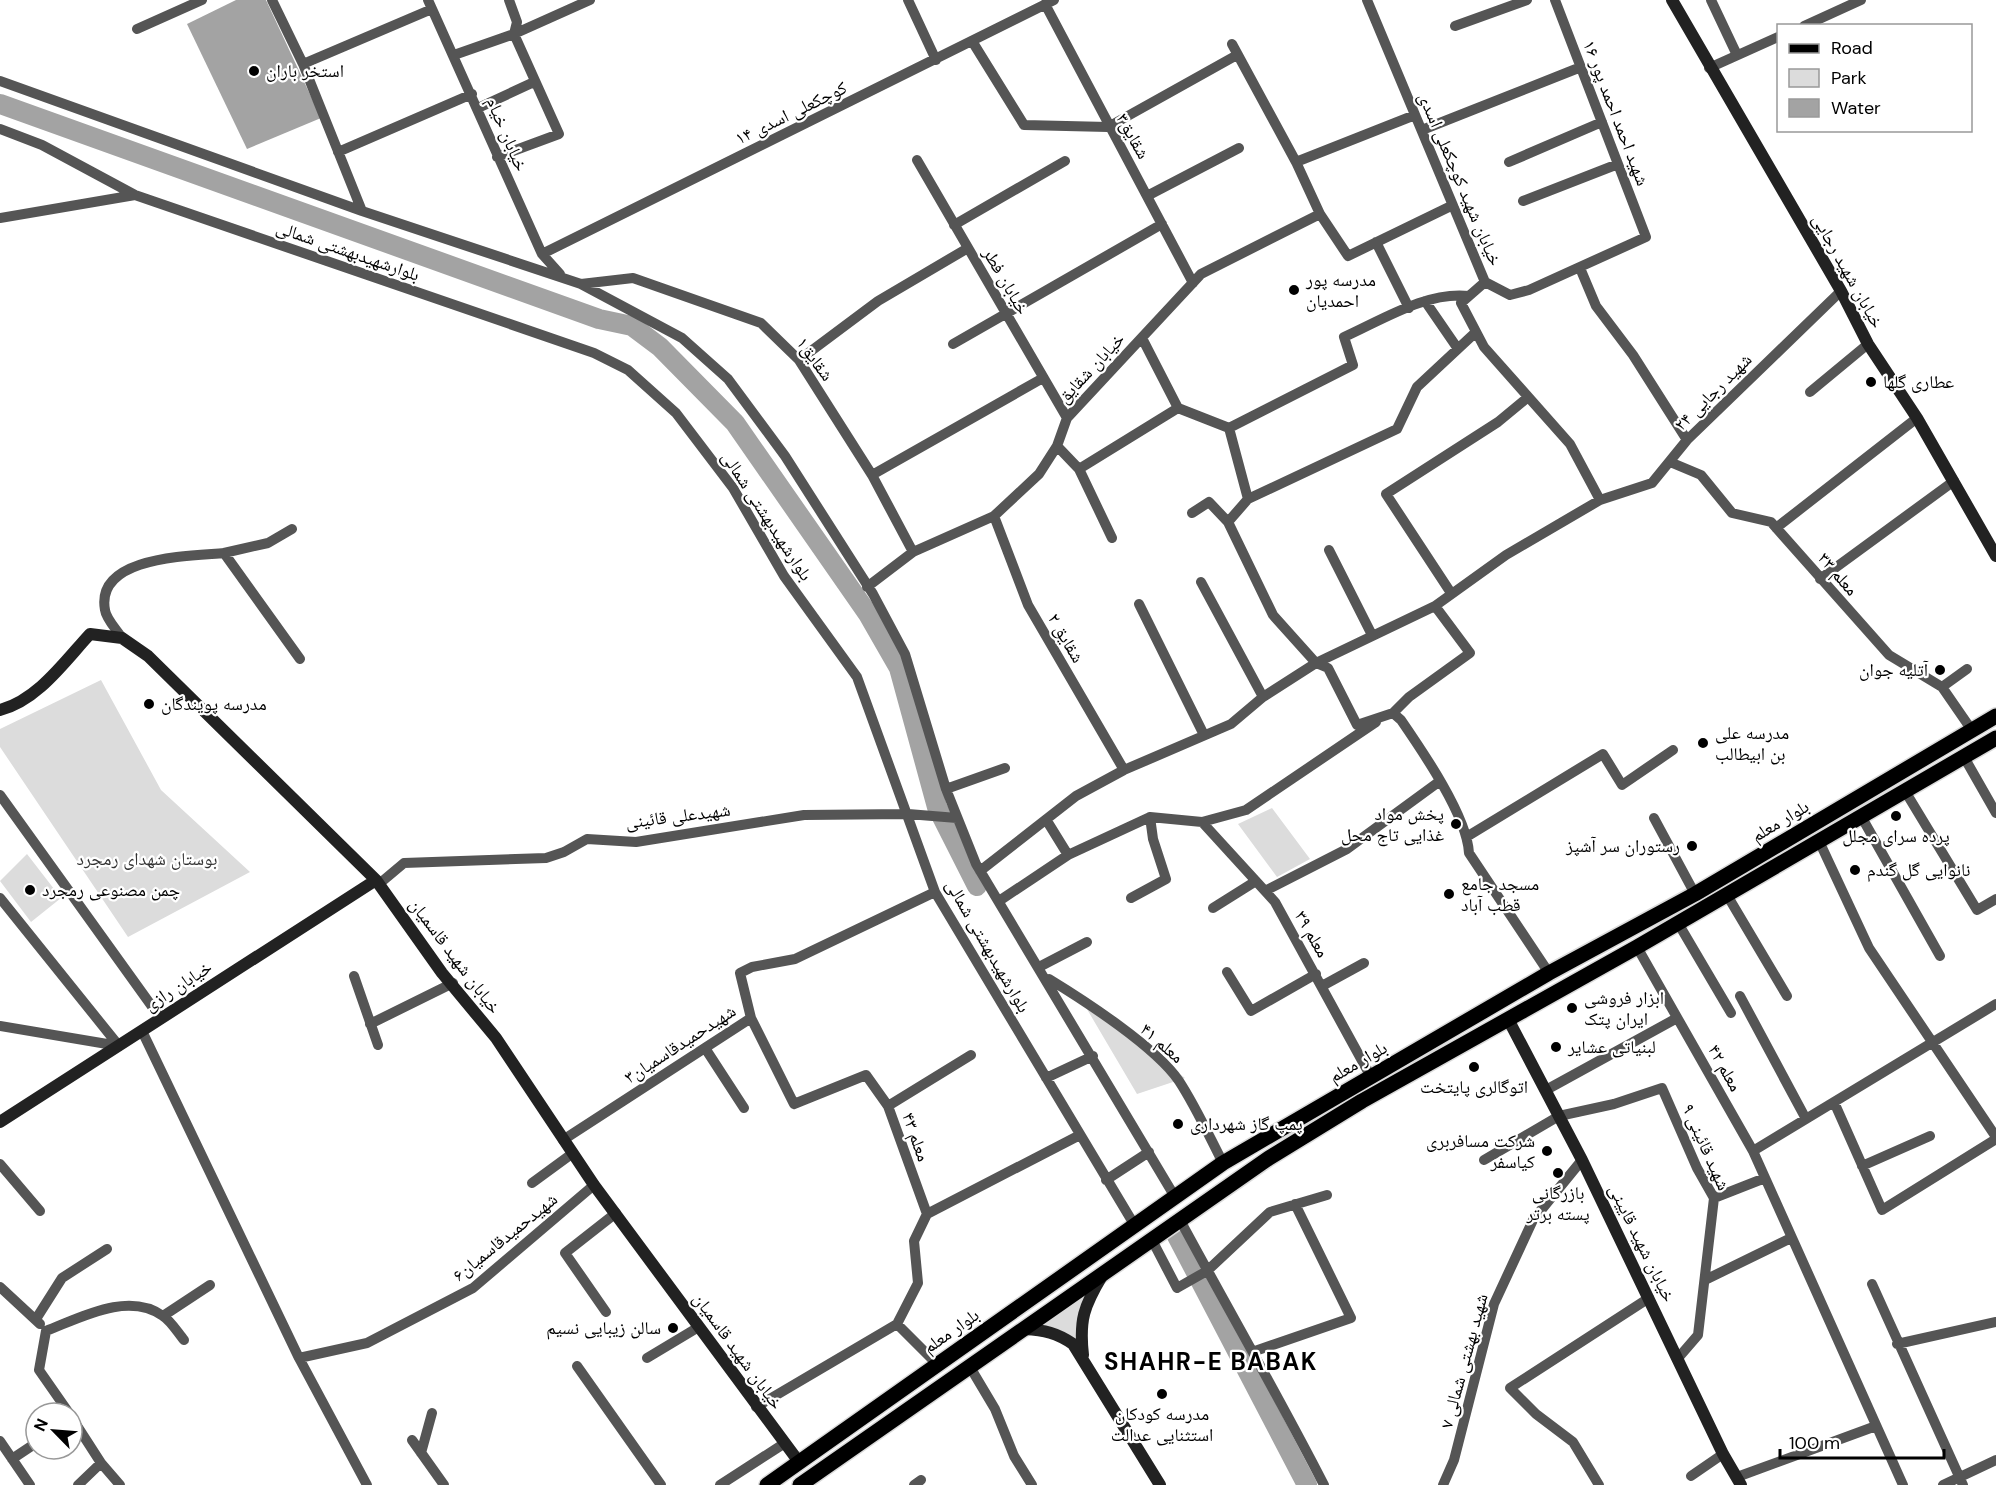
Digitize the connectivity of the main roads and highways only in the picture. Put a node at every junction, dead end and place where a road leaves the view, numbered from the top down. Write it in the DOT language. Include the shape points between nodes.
graph roads {
  1 [pos="1996,716"];
  2 [pos="1996,738"];
  3 [pos="1597,947"];
  4 [pos="1608,962"];
  5 [pos="1358,1094"];
  6 [pos="799,1462"];
  7 [pos="810,1482"];
  8 [pos="767,1485"];
  1 -- 3 [label="main road, بلوار معلم" via="1695,894"];
  2 -- 4 [label="main road, بلوار معلم"];
  3 -- 4 [label="main road"];
  3 -- 5 [label="main road, بلوار معلم" via="1371,1077"];
  4 -- 5 [label="main road, بلوار معلم" via="1508,1019"];
  5 -- 6 [label="main road, بلوار معلم" via="1223,1163"];
  5 -- 7 [label="main road, بلوار معلم"];
  6 -- 7 [label="main road"];
  6 -- 8 [label="main road, بلوار معلم"];
}
